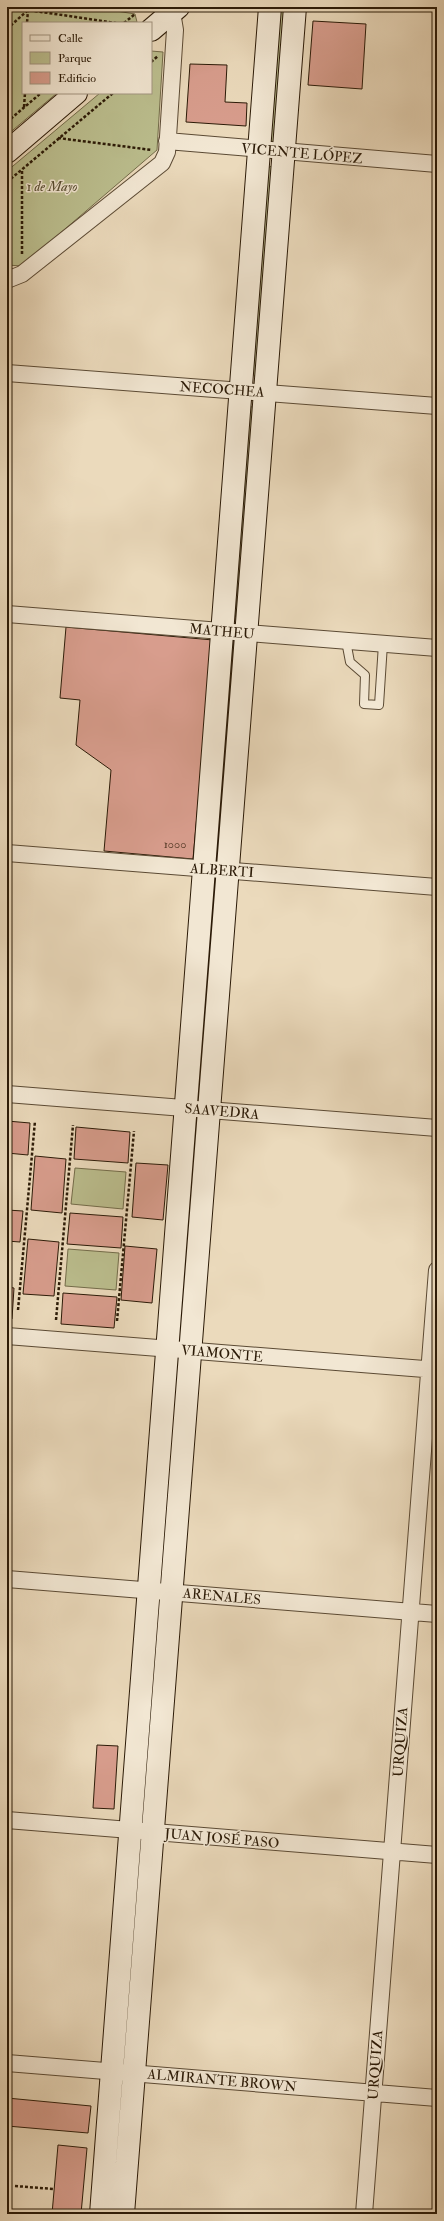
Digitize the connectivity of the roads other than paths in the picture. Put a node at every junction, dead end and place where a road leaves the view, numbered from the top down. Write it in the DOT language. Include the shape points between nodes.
graph roads {
  1 [pos="270,7"];
  2 [pos="295,7"];
  3 [pos="172,9"];
  4 [pos="152,29"];
  5 [pos="75,94"];
  6 [pos="162,146"];
  7 [pos="260,149"];
  8 [pos="284,151"];
  9 [pos="7,152"];
  10 [pos="437,164"];
  11 [pos="7,280"];
  12 [pos="7,286"];
  13 [pos="7,373"];
  14 [pos="241,390"];
  15 [pos="265,392"];
  16 [pos="437,406"];
  17 [pos="7,614"];
  18 [pos="223,631"];
  19 [pos="246,633"];
  20 [pos="346,641"];
  21 [pos="383,644"];
  22 [pos="437,648"];
  23 [pos="7,853"];
  24 [pos="204,869"];
  25 [pos="228,870"];
  26 [pos="437,887"];
  27 [pos="7,1094"];
  28 [pos="186,1108"];
  29 [pos="209,1110"];
  30 [pos="437,1128"];
  31 [pos="437,1270"];
  32 [pos="7,1336"];
  33 [pos="168,1348"];
  34 [pos="190,1350"];
  35 [pos="433,1370"];
  36 [pos="7,1579"];
  37 [pos="149,1590"];
  38 [pos="171,1592"];
  39 [pos="410,1612"];
  40 [pos="437,1614"];
  41 [pos="7,1820"];
  42 [pos="130,1830"];
  43 [pos="152,1832"];
  44 [pos="392,1852"];
  45 [pos="437,1855"];
  46 [pos="7,2063"];
  47 [pos="112,2072"];
  48 [pos="134,2073"];
  49 [pos="373,2092"];
  50 [pos="437,2098"];
  51 [pos="101,2214"];
  52 [pos="123,2214"];
  53 [pos="364,2214"];
  1 -- 7 [label="main road"];
  2 -- 8 [label="main road"];
  3 -- 4 [label="main road"];
  3 -- 6 [label="street" via="175,30"];
  5 -- 9 [label="main road"];
  6 -- 7 [label="street, VICENTE LÓPEZ"];
  6 -- 11 [label="street" via="167,152 162,162 22,274"];
  7 -- 8 [label="street, VICENTE LÓPEZ"];
  7 -- 14 [label="main road"];
  8 -- 10 [label="street, VICENTE LÓPEZ"];
  8 -- 15 [label="main road"];
  11 -- 12 [label="street"];
  13 -- 14 [label="street, NECOCHEA"];
  14 -- 15 [label="street, NECOCHEA"];
  14 -- 18 [label="main road"];
  15 -- 16 [label="street, NECOCHEA"];
  15 -- 19 [label="main road"];
  17 -- 18 [label="street, MATHEU"];
  18 -- 19 [label="street, MATHEU"];
  18 -- 24 [label="main road"];
  19 -- 20 [label="street, MATHEU"];
  19 -- 25 [label="main road"];
  20 -- 21 [label="street, MATHEU"];
  20 -- 21 [label="lane" via="350,662 365,675 364,704 380,705"];
  21 -- 22 [label="street, MATHEU"];
  23 -- 24 [label="street, ALBERTI"];
  24 -- 25 [label="street, ALBERTI"];
  24 -- 28 [label="main road"];
  25 -- 26 [label="street, ALBERTI"];
  25 -- 29 [label="main road"];
  27 -- 28 [label="street, SAAVEDRA"];
  28 -- 29 [label="street, SAAVEDRA"];
  28 -- 33 [label="main road"];
  29 -- 30 [label="street, SAAVEDRA"];
  29 -- 34 [label="main road"];
  31 -- 35 [label="street, URQUIZA"];
  32 -- 33 [label="street, VIAMONTE"];
  33 -- 34 [label="street, VIAMONTE"];
  33 -- 37 [label="main road"];
  34 -- 35 [label="street, VIAMONTE"];
  34 -- 38 [label="main road"];
  35 -- 39 [label="street, URQUIZA"];
  36 -- 37 [label="street, ARENALES"];
  37 -- 38 [label="street, ARENALES"];
  37 -- 42 [label="main road"];
  38 -- 39 [label="street, ARENALES"];
  38 -- 43 [label="main road"];
  39 -- 40 [label="street, ARENALES"];
  39 -- 44 [label="street, URQUIZA"];
  41 -- 42 [label="street, JUAN JOSÉ PASO"];
  42 -- 43 [label="street, JUAN JOSÉ PASO"];
  42 -- 47 [label="main road"];
  43 -- 44 [label="street, JUAN JOSÉ PASO"];
  43 -- 48 [label="main road"];
  44 -- 45 [label="street, JUAN JOSÉ PASO"];
  44 -- 49 [label="street, URQUIZA"];
  46 -- 47 [label="street, ALMIRANTE BROWN"];
  47 -- 48 [label="street, ALMIRANTE BROWN"];
  47 -- 51 [label="main road"];
  48 -- 49 [label="street, ALMIRANTE BROWN"];
  48 -- 52 [label="main road"];
  49 -- 50 [label="street, ALMIRANTE BROWN"];
  49 -- 53 [label="street, URQUIZA"];
}
